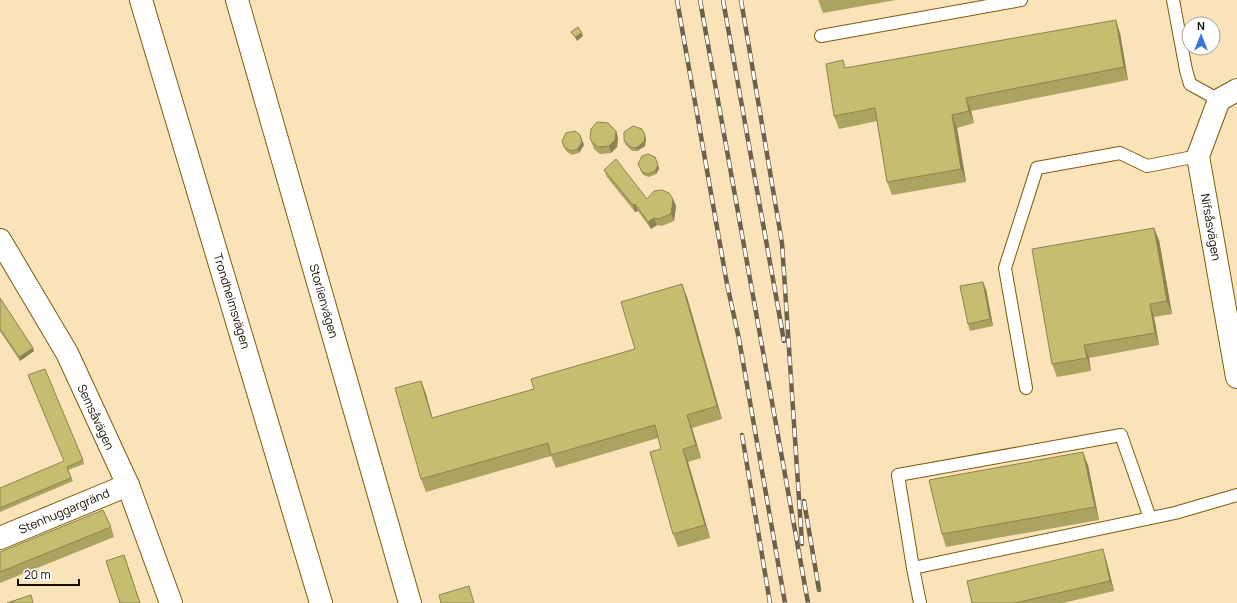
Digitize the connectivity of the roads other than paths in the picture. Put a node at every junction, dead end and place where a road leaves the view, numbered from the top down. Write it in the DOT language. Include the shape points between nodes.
graph roads {
  1 [pos="142,0"];
  2 [pos="237,0"];
  3 [pos="1022,0"];
  4 [pos="1173,0"];
  5 [pos="821,36"];
  6 [pos="1228,95"];
  7 [pos="1198,156"];
  8 [pos="0,240"];
  9 [pos="1237,377"];
  10 [pos="1026,388"];
  11 [pos="128,485"];
  12 [pos="1237,495"];
  13 [pos="1150,518"];
  14 [pos="0,538"];
  15 [pos="913,568"];
  16 [pos="171,603"];
  17 [pos="321,603"];
  18 [pos="410,603"];
  19 [pos="920,603"];
  1 -- 17 [label="street, Trondheimsvägen"];
  2 -- 18 [label="street, Storlienvägen"];
  3 -- 5 [label="lane"];
  4 -- 6 [label="lane" via="1190,84"];
  6 -- 7 [label="street"];
  7 -- 9 [label="street, Nifsåsvägen"];
  7 -- 10 [label="lane" via="1147,166 1120,153 1037,168 1005,268"];
  8 -- 11 [label="street, Semsåvägen" via="66,352"];
  11 -- 14 [label="street, Stenhuggargränd"];
  11 -- 16 [label="street, Semsåvägen"];
  12 -- 13 [label="lane"];
  13 -- 15 [label="lane"];
  13 -- 15 [label="lane" via="1121,436 898,475"];
  15 -- 19 [label="lane"];
}
